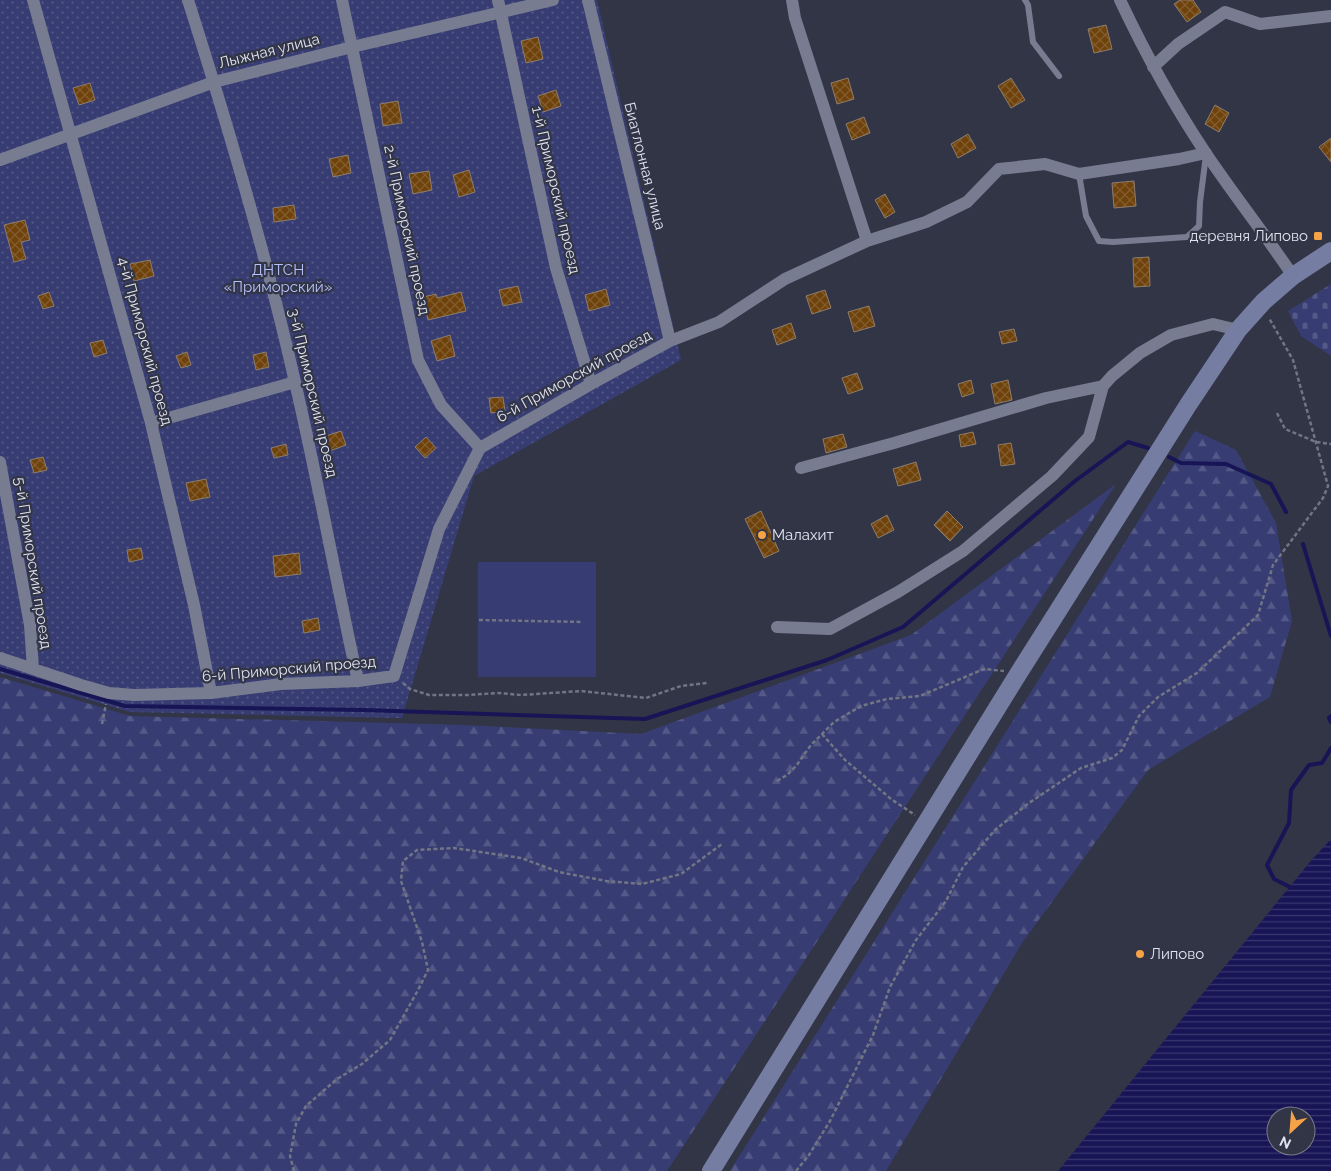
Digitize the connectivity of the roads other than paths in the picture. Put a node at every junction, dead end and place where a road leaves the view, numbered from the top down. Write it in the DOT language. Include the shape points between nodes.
graph roads {
  1 [pos="33,0"];
  2 [pos="188,0"];
  3 [pos="342,0"];
  4 [pos="498,0"];
  5 [pos="554,0"];
  6 [pos="588,0"];
  7 [pos="792,0"];
  8 [pos="1025,0"];
  9 [pos="1120,0"];
  10 [pos="1232,0"];
  11 [pos="1225,12"];
  12 [pos="501,13"];
  13 [pos="1331,16"];
  14 [pos="352,47"];
  15 [pos="1153,68"];
  16 [pos="1059,76"];
  17 [pos="214,82"];
  18 [pos="70,133"];
  19 [pos="1206,153"];
  20 [pos="0,160"];
  21 [pos="1079,174"];
  22 [pos="867,241"];
  23 [pos="1331,252"];
  24 [pos="1294,276"];
  25 [pos="1238,330"];
  26 [pos="670,341"];
  27 [pos="295,382"];
  28 [pos="591,384"];
  29 [pos="1103,386"];
  30 [pos="151,423"];
  31 [pos="480,448"];
  32 [pos="0,462"];
  33 [pos="801,468"];
  34 [pos="777,627"];
  35 [pos="0,658"];
  36 [pos="33,669"];
  37 [pos="358,681"];
  38 [pos="211,693"];
  39 [pos="711,1171"];
  1 -- 18 [label="street, 4-й Приморский проезд"];
  2 -- 17 [label="street, 3-й Приморский проезд"];
  3 -- 14 [label="street, 2-й Приморский проезд"];
  4 -- 12 [label="street, 1-й Приморский проезд"];
  5 -- 12 [label="street, Лыжная улица"];
  6 -- 26 [label="street, Биатлонная улица"];
  7 -- 22 [label="street"];
  8 -- 16 [label="lane" via="1033,42"];
  9 -- 15 [label="street"];
  10 -- 11 [label="street"];
  11 -- 13 [label="street" via="1260,24"];
  11 -- 15 [label="street" via="1178,44"];
  12 -- 14 [label="street, Лыжная улица"];
  12 -- 28 [label="street, 1-й Приморский проезд" via="556,268"];
  14 -- 17 [label="street, Лыжная улица"];
  14 -- 31 [label="street, 2-й Приморский проезд" via="418,360 441,406"];
  15 -- 19 [label="street"];
  17 -- 18 [label="street, Лыжная улица"];
  17 -- 27 [label="street, 3-й Приморский проезд" via="262,246"];
  18 -- 20 [label="street, Лыжная улица"];
  18 -- 30 [label="street, 4-й Приморский проезд"];
  19 -- 21 [label="street"];
  19 -- 21 [label="lane" via="1199,226 1187,236 1099,241 1086,216"];
  19 -- 24 [label="street"];
  21 -- 22 [label="street, 6-й Приморский проезд" via="1045,164 999,170 967,202 926,222"];
  22 -- 26 [label="street, 6-й Приморский проезд" via="785,279 719,322"];
  23 -- 24 [label="main road"];
  24 -- 25 [label="main road" via="1264,301"];
  25 -- 29 [label="street" via="1213,324 1172,336 1140,352"];
  25 -- 39 [label="main road" via="1020,671"];
  26 -- 28 [label="street, 6-й Приморский проезд"];
  27 -- 30 [label="street"];
  27 -- 37 [label="street, 3-й Приморский проезд"];
  28 -- 31 [label="street, 6-й Приморский проезд"];
  29 -- 33 [label="street" via="1046,398"];
  29 -- 34 [label="street" via="1089,438 1052,476 963,551 830,630"];
  30 -- 38 [label="street, 4-й Приморский проезд"];
  31 -- 37 [label="street, 6-й Приморский проезд" via="439,529 394,676"];
  32 -- 36 [label="street, 5-й Приморский проезд" via="30,626"];
  35 -- 36 [label="street, 6-й Приморский проезд"];
  36 -- 38 [label="street, 6-й Приморский проезд" via="109,693"];
  37 -- 38 [label="street, 6-й Приморский проезд" via="281,684"];
}
